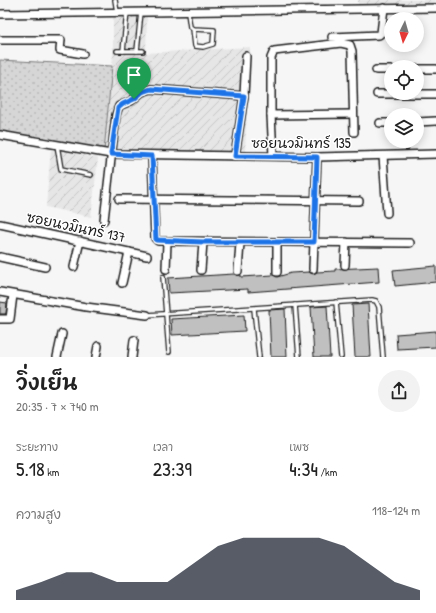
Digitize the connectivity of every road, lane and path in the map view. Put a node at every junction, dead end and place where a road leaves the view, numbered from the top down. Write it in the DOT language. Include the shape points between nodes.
graph roads {
  1 [pos="115,0"];
  2 [pos="384,8"];
  3 [pos="436,8"];
  4 [pos="118,12"];
  5 [pos="127,12"];
  6 [pos="141,12"];
  7 [pos="188,13"];
  8 [pos="0,14"];
  9 [pos="193,29"];
  10 [pos="332,37"];
  11 [pos="0,40"];
  12 [pos="117,51"];
  13 [pos="123,51"];
  14 [pos="137,51"];
  15 [pos="143,51"];
  16 [pos="83,54"];
  17 [pos="246,56"];
  18 [pos="424,69"];
  19 [pos="436,69"];
  20 [pos="376,70"];
  21 [pos="384,70"];
  22 [pos="377,94"];
  23 [pos="436,94"];
  24 [pos="244,96"];
  25 [pos="353,114"];
  26 [pos="271,115"];
  27 [pos="436,121"];
  28 [pos="424,122"];
  29 [pos="380,123"];
  30 [pos="384,123"];
  31 [pos="354,132"];
  32 [pos="0,135"];
  33 [pos="57,145"];
  34 [pos="111,154"];
  35 [pos="436,154"];
  36 [pos="152,156"];
  37 [pos="235,156"];
  38 [pos="273,156"];
  39 [pos="383,156"];
  40 [pos="317,157"];
  41 [pos="91,175"];
  42 [pos="120,199"];
  43 [pos="155,199"];
  44 [pos="315,199"];
  45 [pos="359,201"];
  46 [pos="388,214"];
  47 [pos="104,220"];
  48 [pos="0,224"];
  49 [pos="80,241"];
  50 [pos="167,242"];
  51 [pos="203,242"];
  52 [pos="277,242"];
  53 [pos="314,242"];
  54 [pos="346,242"];
  55 [pos="240,243"];
  56 [pos="410,243"];
  57 [pos="129,252"];
  58 [pos="147,256"];
  59 [pos="0,257"];
  60 [pos="345,265"];
  61 [pos="45,267"];
  62 [pos="74,267"];
  63 [pos="166,269"];
  64 [pos="313,269"];
  65 [pos="201,270"];
  66 [pos="238,271"];
  67 [pos="276,272"];
  68 [pos="164,277"];
  69 [pos="122,283"];
  70 [pos="0,292"];
  71 [pos="13,294"];
  72 [pos="336,302"];
  73 [pos="295,305"];
  74 [pos="254,309"];
  75 [pos="147,315"];
  76 [pos="165,315"];
  77 [pos="0,319"];
  78 [pos="62,334"];
  79 [pos="134,340"];
  80 [pos="98,346"];
  81 [pos="169,352"];
  82 [pos="57,357"];
  83 [pos="96,357"];
  84 [pos="132,357"];
  85 [pos="259,357"];
  86 [pos="300,357"];
  87 [pos="341,357"];
  88 [pos="383,357"];
  1 -- 4 [label="lane"];
  2 -- 3 [label="street"];
  2 -- 7 [label="street"];
  2 -- 10 [label="street" via="379,35"];
  4 -- 5 [label="street"];
  4 -- 8 [label="street"];
  5 -- 6 [label="street"];
  5 -- 13 [label="lane"];
  6 -- 7 [label="street"];
  6 -- 14 [label="lane"];
  7 -- 9 [label="lane" via="190,27"];
  9 -- 9 [label="lane" via="214,30 213,44 195,46"];
  11 -- 16 [label="street" via="61,40 60,50"];
  12 -- 13 [label="lane"];
  13 -- 14 [label="lane"];
  14 -- 15 [label="lane"];
  17 -- 24 [label="street"];
  18 -- 19 [label="street"];
  20 -- 21 [label="street"];
  22 -- 23 [label="street"];
  24 -- 34 [label="street" via="145,90 118,108"];
  24 -- 37 [label="street"];
  25 -- 26 [label="street"];
  25 -- 26 [label="street" via="352,48 342,43 272,52"];
  25 -- 31 [label="street"];
  26 -- 38 [label="street"];
  27 -- 28 [label="street"];
  29 -- 30 [label="street"];
  32 -- 33 [label="street, ซอยนวมินทร์ 135"];
  33 -- 34 [label="street, ซอยนวมินทร์ 135"];
  33 -- 41 [label="lane" via="61,169"];
  34 -- 36 [label="street, ซอยนวมินทร์ 135"];
  34 -- 47 [label="street"];
  35 -- 39 [label="street, ซอยนวมินทร์ 135"];
  36 -- 37 [label="street, ซอยนวมินทร์ 135"];
  36 -- 43 [label="street"];
  37 -- 38 [label="street, ซอยนวมินทร์ 135"];
  38 -- 40 [label="street, ซอยนวมินทร์ 135"];
  39 -- 40 [label="street, ซอยนวมินทร์ 135"];
  39 -- 46 [label="street"];
  40 -- 44 [label="street"];
  42 -- 43 [label="street"];
  43 -- 44 [label="street"];
  43 -- 50 [label="street" via="155,238"];
  44 -- 45 [label="street"];
  44 -- 53 [label="street"];
  48 -- 49 [label="street, ซอยนวมินทร์ 137"];
  49 -- 57 [label="street, ซอยนวมินทร์ 137"];
  49 -- 62 [label="street"];
  50 -- 51 [label="street"];
  50 -- 63 [label="street"];
  51 -- 55 [label="street"];
  51 -- 65 [label="street"];
  52 -- 53 [label="street"];
  52 -- 55 [label="street"];
  52 -- 67 [label="street"];
  53 -- 54 [label="street"];
  53 -- 64 [label="street"];
  54 -- 56 [label="street"];
  54 -- 60 [label="street"];
  55 -- 66 [label="street"];
  57 -- 58 [label="street, ซอยนวมินทร์ 137"];
  57 -- 69 [label="street"];
  59 -- 61 [label="street"];
  68 -- 76 [label="lane"];
  70 -- 71 [label="street"];
  71 -- 75 [label="street" via="86,308"];
  71 -- 77 [label="street" via="10,319"];
  72 -- 73 [label="lane"];
  72 -- 87 [label="lane"];
  72 -- 88 [label="lane" via="376,301"];
  73 -- 74 [label="lane"];
  73 -- 86 [label="lane"];
  74 -- 76 [label="lane"];
  74 -- 85 [label="lane"];
  75 -- 76 [label="lane"];
  76 -- 81 [label="lane"];
  78 -- 82 [label="street"];
  79 -- 84 [label="street"];
  80 -- 83 [label="street"];
}
